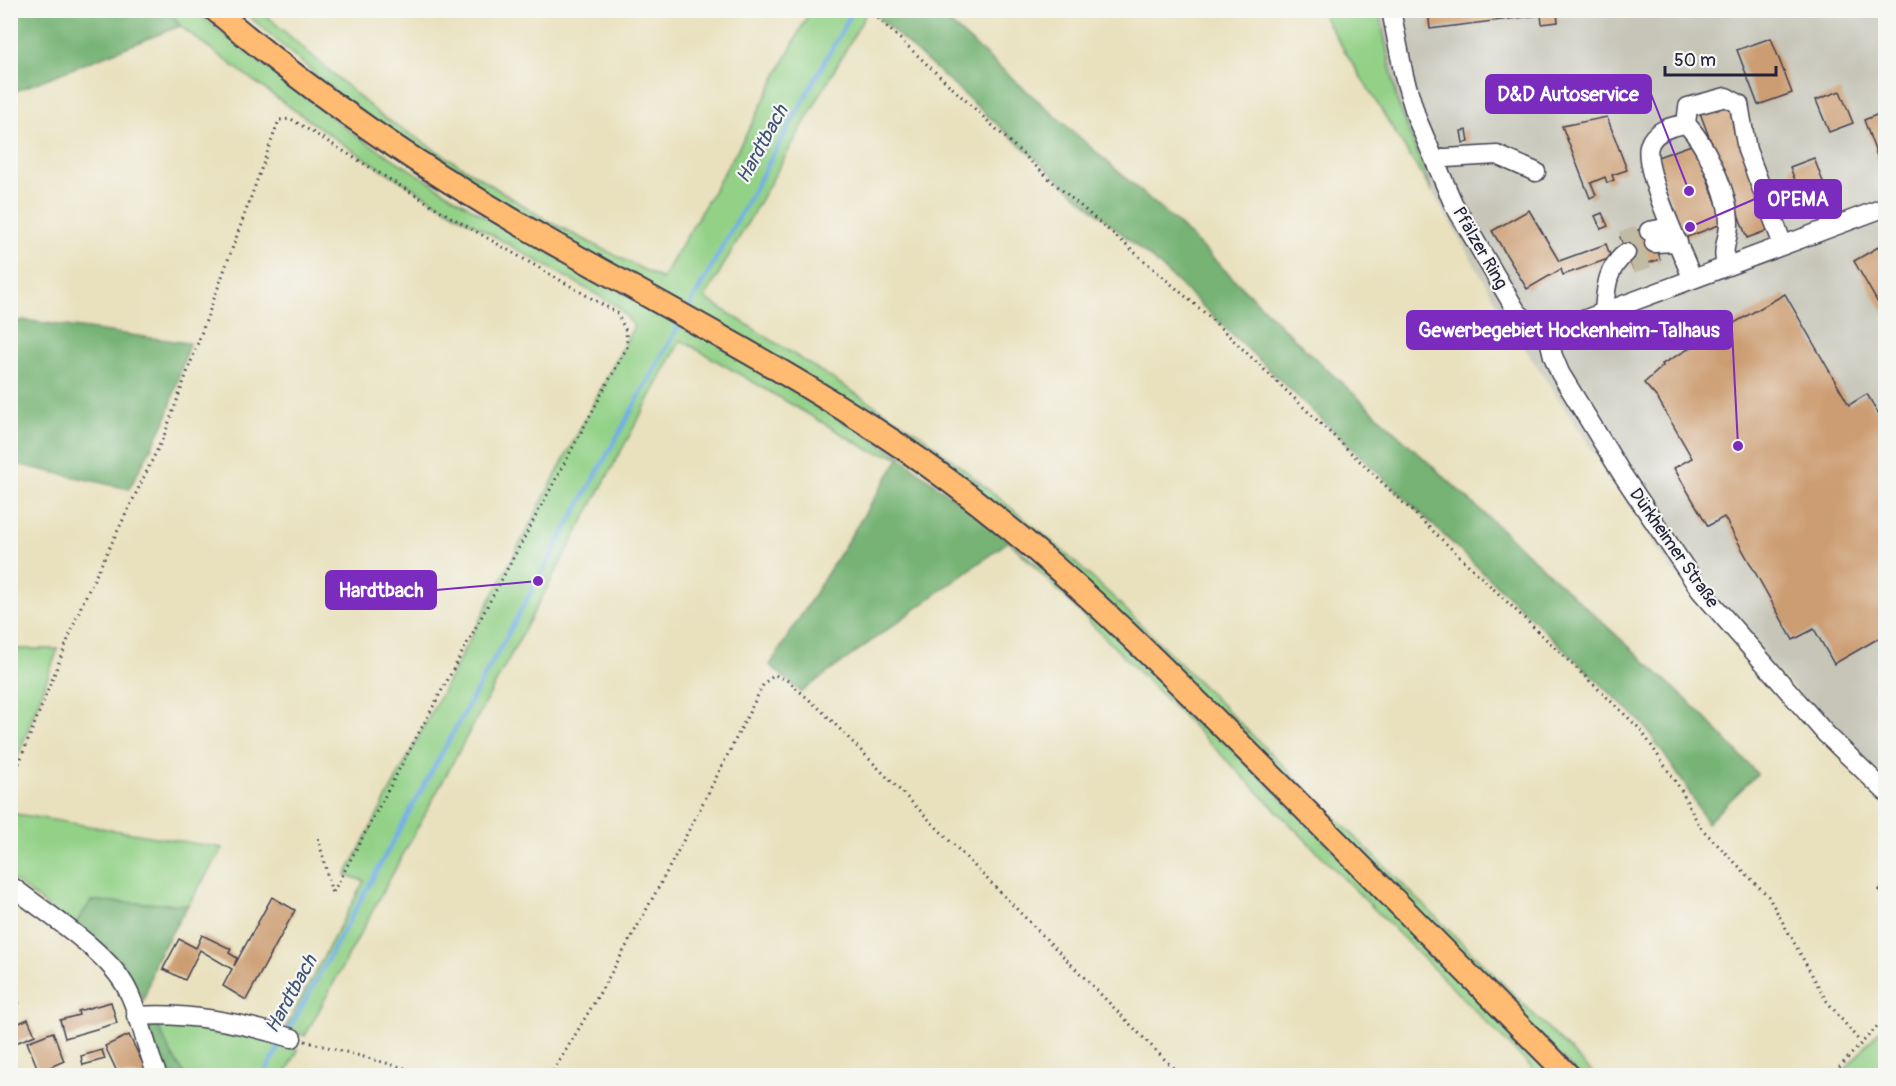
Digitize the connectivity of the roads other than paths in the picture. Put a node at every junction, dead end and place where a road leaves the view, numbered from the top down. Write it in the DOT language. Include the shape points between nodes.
graph roads {
  1 [pos="215,10"];
  2 [pos="1391,10"];
  3 [pos="1686,124"];
  4 [pos="1436,163"];
  5 [pos="1536,172"];
  6 [pos="1886,207"];
  7 [pos="1677,241"];
  8 [pos="1783,245"];
  9 [pos="1624,255"];
  10 [pos="1726,265"];
  11 [pos="1692,278"];
  12 [pos="1604,312"];
  13 [pos="1547,331"];
  14 [pos="1886,792"];
  15 [pos="10,885"];
  16 [pos="136,1016"];
  17 [pos="286,1036"];
  18 [pos="158,1076"];
  19 [pos="1569,1076"];
  1 -- 19 [label="main road" via="295,76 398,149 544,238 792,375 974,498 1106,612 1172,676"];
  2 -- 4 [label="street, Pfälzer Ring" via="1404,76"];
  3 -- 7 [label="street" via="1658,132 1649,145 1648,160"];
  3 -- 8 [label="street" via="1688,107 1726,97 1739,104 1747,150"];
  3 -- 10 [label="street" via="1698,135 1707,153 1728,209 1723,254"];
  4 -- 5 [label="street" via="1446,158 1497,155"];
  4 -- 13 [label="street, Pfälzer Ring" via="1516,312 1536,329"];
  6 -- 8 [label="street"];
  7 -- 7 [label="street" via="1654,243"];
  7 -- 11 [label="street"];
  8 -- 10 [label="street"];
  9 -- 12 [label="street" via="1606,281"];
  10 -- 11 [label="street"];
  11 -- 12 [label="street"];
  12 -- 13 [label="street"];
  13 -- 14 [label="street, Dürkheimer Straße" via="1560,373 1700,590 1826,734"];
  15 -- 16 [label="street" via="107,961 127,989"];
  16 -- 17 [label="street" via="177,1014"];
  16 -- 18 [label="street"];
}
